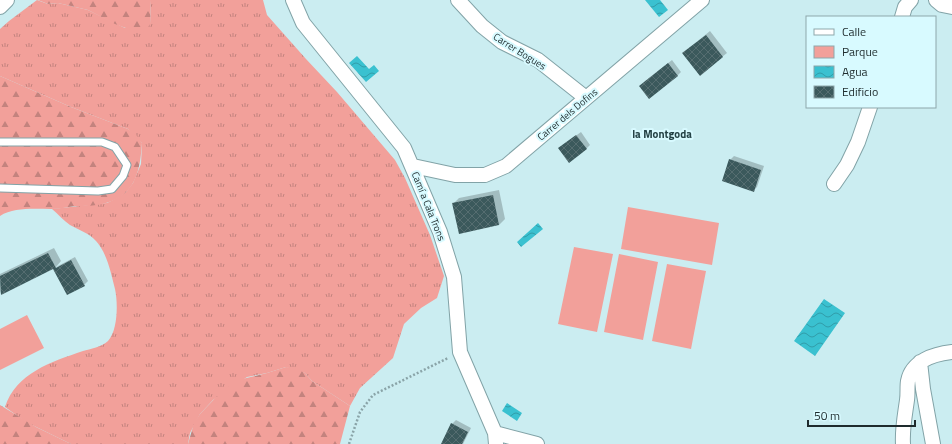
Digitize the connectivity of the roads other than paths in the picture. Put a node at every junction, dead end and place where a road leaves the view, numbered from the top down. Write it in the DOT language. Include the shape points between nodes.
graph roads {
  1 [pos="7,0"];
  2 [pos="293,0"];
  3 [pos="458,0"];
  4 [pos="702,0"];
  5 [pos="911,0"];
  6 [pos="936,0"];
  7 [pos="0,7"];
  8 [pos="952,7"];
  9 [pos="902,16"];
  10 [pos="586,98"];
  11 [pos="870,108"];
  12 [pos="0,142"];
  13 [pos="413,166"];
  14 [pos="834,184"];
  15 [pos="0,188"];
  16 [pos="952,352"];
  17 [pos="920,362"];
  18 [pos="495,438"];
  19 [pos="537,444"];
  20 [pos="903,444"];
  21 [pos="933,444"];
  1 -- 7 [label="street"];
  2 -- 13 [label="street, Camí a Cala Trons" via="303,23 404,148"];
  3 -- 10 [label="street, Carrer Bogues" via="482,26 502,42 538,60"];
  4 -- 10 [label="street, Carrer dels Dofins"];
  5 -- 9 [label="street"];
  6 -- 8 [label="street" via="942,5"];
  10 -- 13 [label="street, Carrer dels Dofins" via="506,166 485,174 455,175"];
  11 -- 14 [label="street" via="858,142"];
  12 -- 15 [label="lane" via="102,142 115,147 127,165 123,176 112,189 98,191"];
  13 -- 18 [label="street, Camí a Cala Trons" via="440,232 454,277 460,352"];
  16 -- 17 [label="street" via="938,354"];
  17 -- 20 [label="street" via="908,380"];
  17 -- 21 [label="street"];
  18 -- 19 [label="street"];
}
